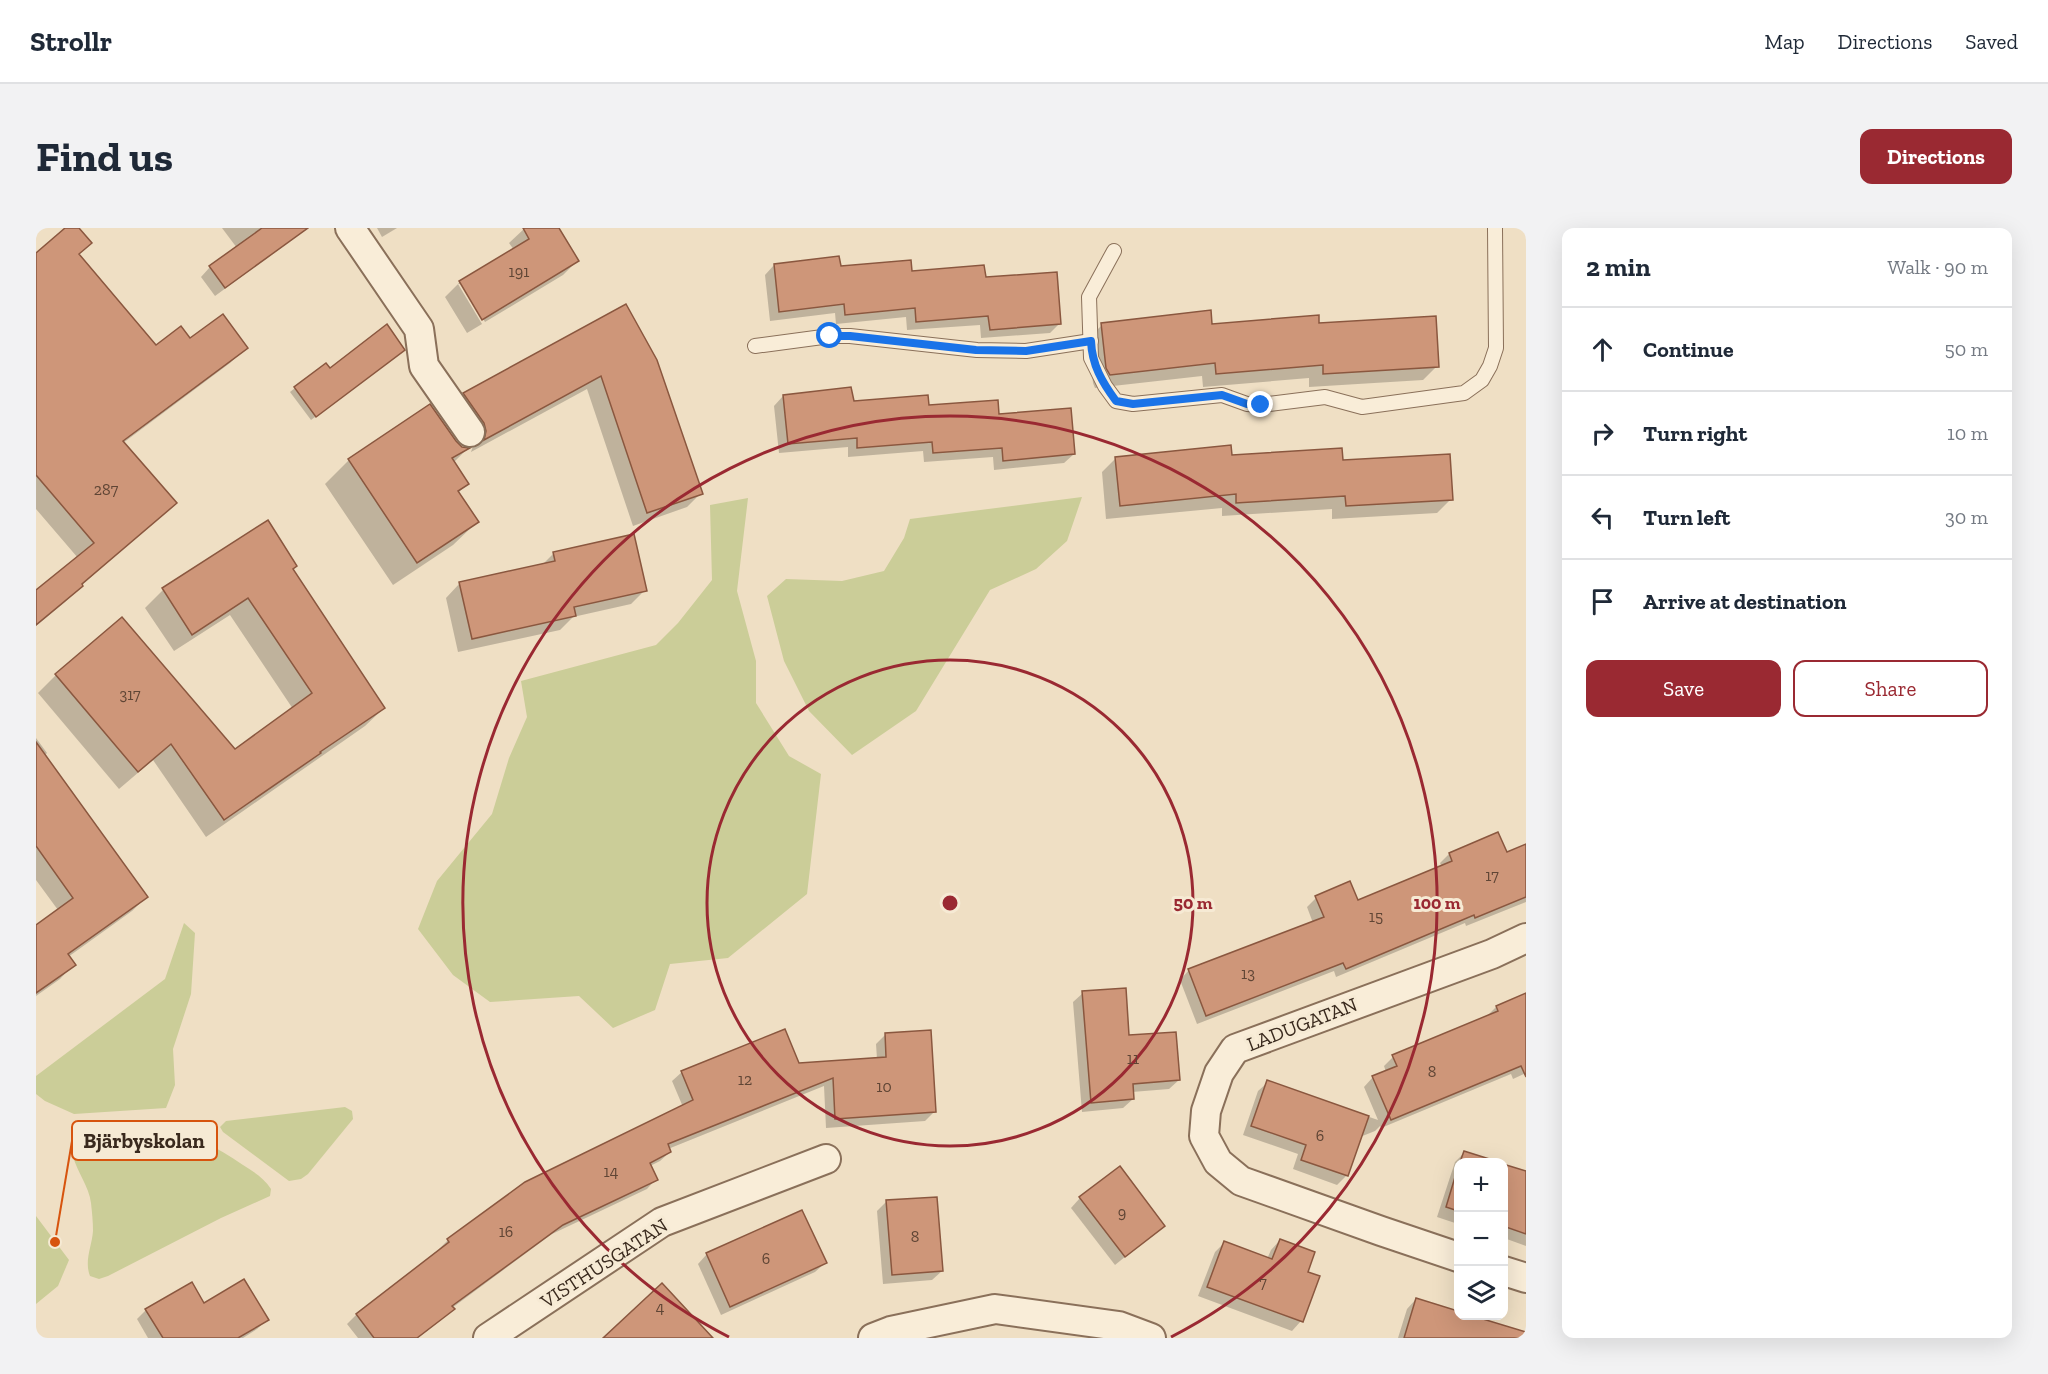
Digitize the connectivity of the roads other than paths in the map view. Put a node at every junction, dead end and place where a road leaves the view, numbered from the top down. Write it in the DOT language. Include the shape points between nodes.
graph roads {
  1 [pos="350,228"];
  2 [pos="1495,228"];
  3 [pos="1114,251"];
  4 [pos="1091,341"];
  5 [pos="756,346"];
  6 [pos="470,432"];
  7 [pos="1526,938"];
  8 [pos="826,1159"];
  9 [pos="1454,1256"];
  10 [pos="1508,1273"];
  11 [pos="1526,1278"];
  12 [pos="488,1338"];
  13 [pos="873,1338"];
  14 [pos="1151,1338"];
  1 -- 6 [label="street" via="419,329 424,366"];
  2 -- 4 [label="lane" via="1496,348 1482,380 1464,393 1362,407 1325,397 1247,404 1222,395 1133,404 1116,401 1105,386 1092,358"];
  3 -- 4 [label="lane" via="1089,297"];
  4 -- 5 [label="lane" via="1026,351 976,350 850,336"];
  7 -- 9 [label="street, LADUGATAN" via="1235,1049 1219,1073 1206,1111 1204,1136 1218,1162 1241,1181"];
  8 -- 12 [label="street, VISTHUSGATAN" via="662,1222"];
  10 -- 11 [label="street"];
  13 -- 14 [label="street" via="891,1330 995,1309 1119,1326"];
}
